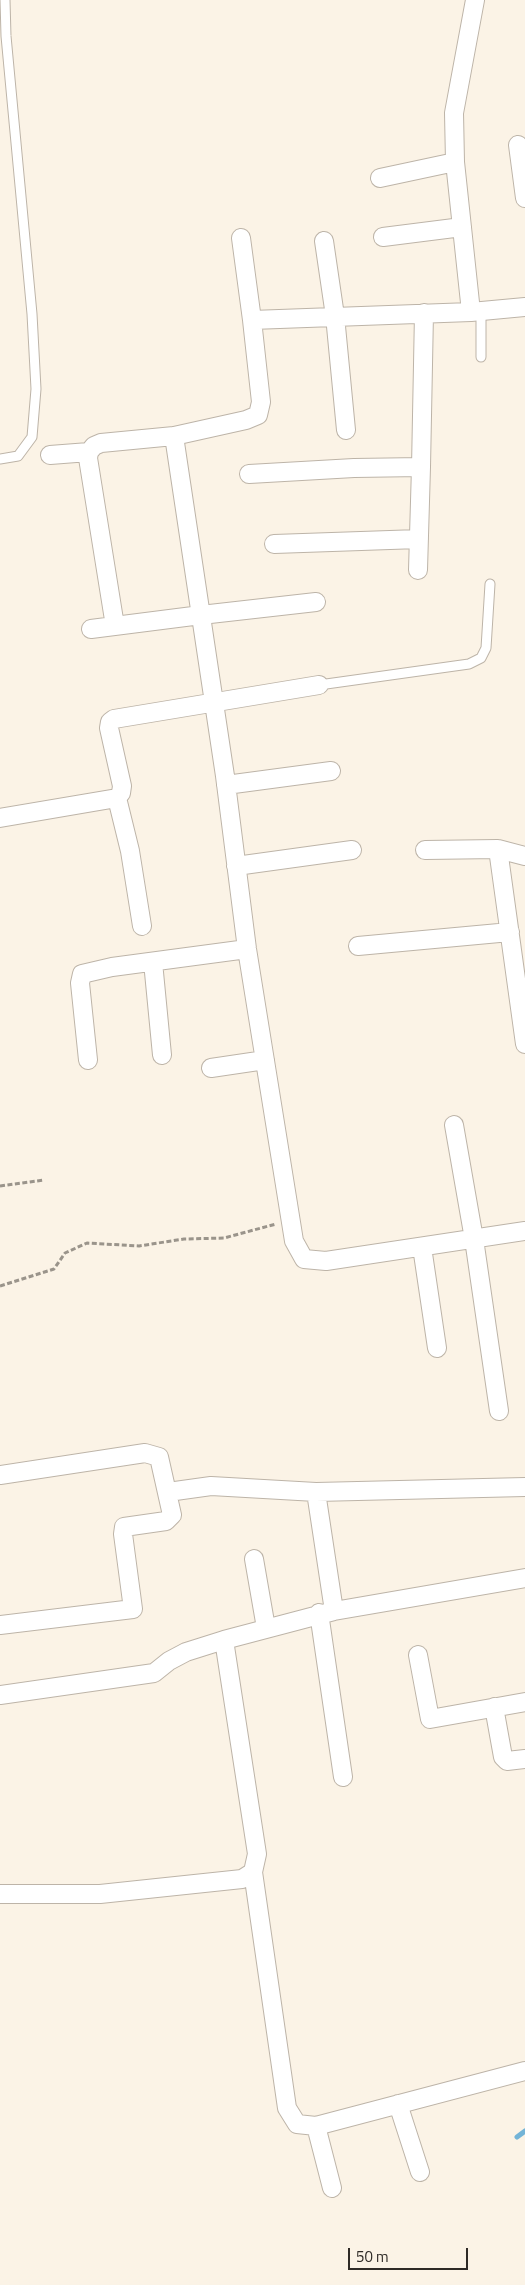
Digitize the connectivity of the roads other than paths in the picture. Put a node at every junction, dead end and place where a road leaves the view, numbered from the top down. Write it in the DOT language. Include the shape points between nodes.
graph roads {
  1 [pos="5,0"];
  2 [pos="475,0"];
  3 [pos="3,37"];
  4 [pos="518,145"];
  5 [pos="455,162"];
  6 [pos="380,178"];
  7 [pos="525,198"];
  8 [pos="462,227"];
  9 [pos="383,237"];
  10 [pos="241,238"];
  11 [pos="324,241"];
  12 [pos="525,307"];
  13 [pos="476,312"];
  14 [pos="424,313"];
  15 [pos="335,316"];
  16 [pos="252,320"];
  17 [pos="481,357"];
  18 [pos="346,430"];
  19 [pos="174,436"];
  20 [pos="89,452"];
  21 [pos="50,455"];
  22 [pos="0,459"];
  23 [pos="421,467"];
  24 [pos="249,474"];
  25 [pos="418,539"];
  26 [pos="274,544"];
  27 [pos="418,570"];
  28 [pos="490,584"];
  29 [pos="316,602"];
  30 [pos="201,615"];
  31 [pos="114,626"];
  32 [pos="91,630"];
  33 [pos="319,685"];
  34 [pos="214,702"];
  35 [pos="331,771"];
  36 [pos="226,785"];
  37 [pos="117,798"];
  38 [pos="0,818"];
  39 [pos="498,849"];
  40 [pos="352,850"];
  41 [pos="425,850"];
  42 [pos="525,856"];
  43 [pos="236,866"];
  44 [pos="142,926"];
  45 [pos="510,932"];
  46 [pos="358,946"];
  47 [pos="247,949"];
  48 [pos="153,962"];
  49 [pos="525,1044"];
  50 [pos="162,1055"];
  51 [pos="88,1060"];
  52 [pos="265,1060"];
  53 [pos="211,1068"];
  54 [pos="454,1125"];
  55 [pos="525,1231"];
  56 [pos="474,1239"];
  57 [pos="422,1247"];
  58 [pos="437,1348"];
  59 [pos="499,1411"];
  60 [pos="0,1475"];
  61 [pos="525,1487"];
  62 [pos="168,1492"];
  63 [pos="316,1492"];
  64 [pos="254,1558"];
  65 [pos="525,1578"];
  66 [pos="326,1612"];
  67 [pos="0,1625"];
  68 [pos="266,1628"];
  69 [pos="224,1640"];
  70 [pos="418,1655"];
  71 [pos="0,1695"];
  72 [pos="525,1702"];
  73 [pos="494,1707"];
  74 [pos="525,1759"];
  75 [pos="342,1777"];
  76 [pos="253,1872"];
  77 [pos="0,1894"];
  78 [pos="525,2071"];
  79 [pos="398,2104"];
  80 [pos="316,2126"];
  81 [pos="420,2172"];
  82 [pos="332,2188"];
  1 -- 3 [label="lane"];
  2 -- 5 [label="street" via="454,113"];
  3 -- 22 [label="lane" via="32,314 36,389 32,437 18,456"];
  4 -- 7 [label="street"];
  5 -- 6 [label="street"];
  5 -- 8 [label="street"];
  8 -- 9 [label="street"];
  8 -- 13 [label="street"];
  10 -- 16 [label="street"];
  11 -- 15 [label="street"];
  12 -- 13 [label="street"];
  13 -- 14 [label="street"];
  13 -- 17 [label="lane"];
  14 -- 15 [label="street"];
  14 -- 23 [label="street"];
  15 -- 16 [label="street"];
  15 -- 18 [label="street"];
  16 -- 19 [label="street" via="261,402 258,415"];
  19 -- 20 [label="street" via="101,444"];
  19 -- 30 [label="street"];
  20 -- 21 [label="street"];
  20 -- 31 [label="street"];
  23 -- 24 [label="street"];
  23 -- 25 [label="street"];
  25 -- 26 [label="street"];
  25 -- 27 [label="street"];
  28 -- 33 [label="lane" via="486,648 481,658 469,664"];
  29 -- 30 [label="street"];
  30 -- 31 [label="street"];
  30 -- 34 [label="street"];
  31 -- 32 [label="street"];
  33 -- 34 [label="street"];
  34 -- 36 [label="street"];
  34 -- 37 [label="street" via="110,722 122,786"];
  35 -- 36 [label="street"];
  36 -- 43 [label="street"];
  37 -- 38 [label="street"];
  37 -- 44 [label="street" via="130,851"];
  39 -- 41 [label="street"];
  39 -- 42 [label="street"];
  39 -- 45 [label="street"];
  40 -- 43 [label="street"];
  43 -- 47 [label="street"];
  45 -- 46 [label="street"];
  45 -- 49 [label="street"];
  47 -- 48 [label="street"];
  47 -- 52 [label="street"];
  48 -- 50 [label="street"];
  48 -- 51 [label="street" via="87,971 80,977"];
  52 -- 53 [label="street"];
  52 -- 57 [label="street" via="294,1240 304,1259 326,1261"];
  54 -- 56 [label="street"];
  55 -- 56 [label="street"];
  56 -- 57 [label="street"];
  56 -- 59 [label="street"];
  57 -- 58 [label="street"];
  60 -- 62 [label="street" via="144,1453 159,1457"];
  61 -- 63 [label="street"];
  62 -- 63 [label="street" via="211,1486"];
  62 -- 67 [label="street" via="172,1515 166,1520 124,1526 122,1534 133,1609"];
  63 -- 66 [label="street"];
  64 -- 68 [label="street"];
  65 -- 66 [label="street"];
  66 -- 68 [label="street"];
  66 -- 75 [label="street"];
  68 -- 69 [label="street"];
  69 -- 71 [label="street" via="186,1652 154,1673"];
  69 -- 76 [label="street" via="257,1854"];
  70 -- 73 [label="street" via="430,1719"];
  72 -- 73 [label="street"];
  73 -- 74 [label="street" via="503,1756 507,1761"];
  76 -- 77 [label="street" via="242,1879 100,1894"];
  76 -- 80 [label="street" via="287,2108 297,2124"];
  78 -- 79 [label="street"];
  79 -- 80 [label="street"];
  79 -- 81 [label="street"];
  80 -- 82 [label="street"];
}
